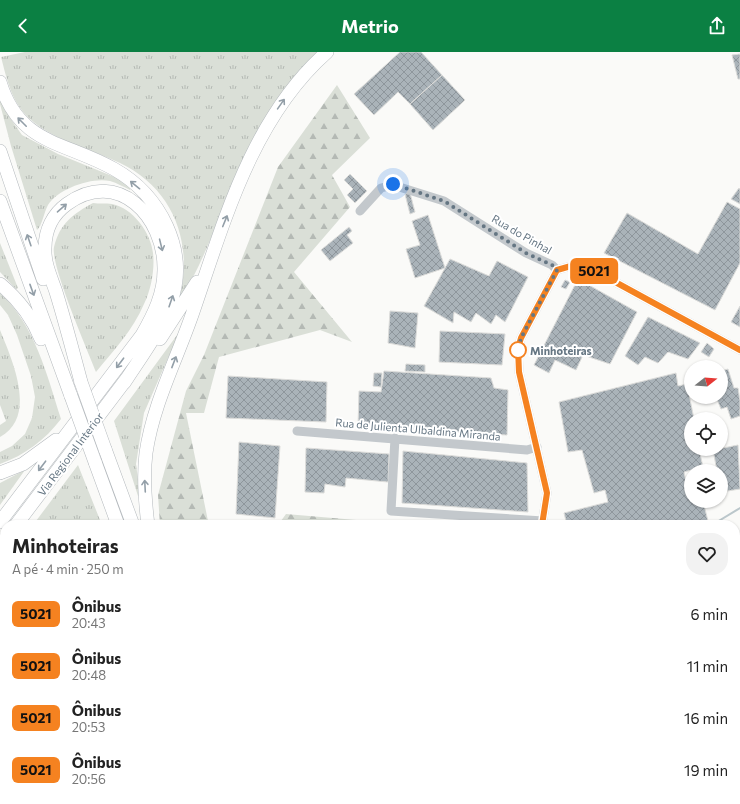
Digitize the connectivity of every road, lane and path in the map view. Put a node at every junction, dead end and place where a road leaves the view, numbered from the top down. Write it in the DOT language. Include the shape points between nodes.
graph roads {
  1 [pos="327,52"];
  2 [pos="0,82"];
  3 [pos="0,151"];
  4 [pos="0,201"];
  5 [pos="360,211"];
  6 [pos="210,257"];
  7 [pos="557,270"];
  8 [pos="0,284"];
  9 [pos="740,350"];
  10 [pos="81,382"];
  11 [pos="124,383"];
  12 [pos="69,392"];
  13 [pos="69,429"];
  14 [pos="297,431"];
  15 [pos="395,438"];
  16 [pos="537,447"];
  17 [pos="0,473"];
  18 [pos="1,520"];
  19 [pos="20,520"];
  20 [pos="116,520"];
  21 [pos="131,520"];
  22 [pos="148,520"];
  23 [pos="504,520"];
  24 [pos="542,520"];
  6 -- 1 [label="highway, one-way" via="265,129 290,92"];
  11 -- 2 [label="highway, one-way" via="160,325 175,288 176,257 165,221 147,195 115,170 36,134 23,125 5,99"];
  10 -- 3 [label="highway, one-way"];
  4 -- 12 [label="highway, one-way"];
  5 -- 7 [label="street, Rua do Pinhal" via="381,188 393,184 444,201"];
  6 -- 11 [label="highway" via="177,315"];
  22 -- 6 [label="highway, one-way" via="144,471 149,436"];
  7 -- 9 [label="street, Rua do Pinhal" via="571,266 595,271"];
  7 -- 16 [label="street" via="518,348 519,372"];
  8 -- 12 [label="highway" via="34,322 48,358"];
  10 -- 13 [label="highway, one-way" via="47,264 45,242 48,228 60,209 88,193 114,193 137,204 153,224 163,254 163,285 152,318 142,334"];
  10 -- 21 [label="highway, bridge"];
  11 -- 19 [label="highway, Via Regional Interior"];
  12 -- 20 [label="highway, bridge"];
  13 -- 17 [label="highway" via="23,464"];
  13 -- 18 [label="highway, one-way"];
  14 -- 15 [label="street, Rua de Julienta Ulbaldina Miranda"];
  15 -- 16 [label="street, Rua de Julienta Ulbaldina Miranda" via="527,450"];
  15 -- 23 [label="street" via="391,511"];
  16 -- 24 [label="street" via="547,493"];
}
